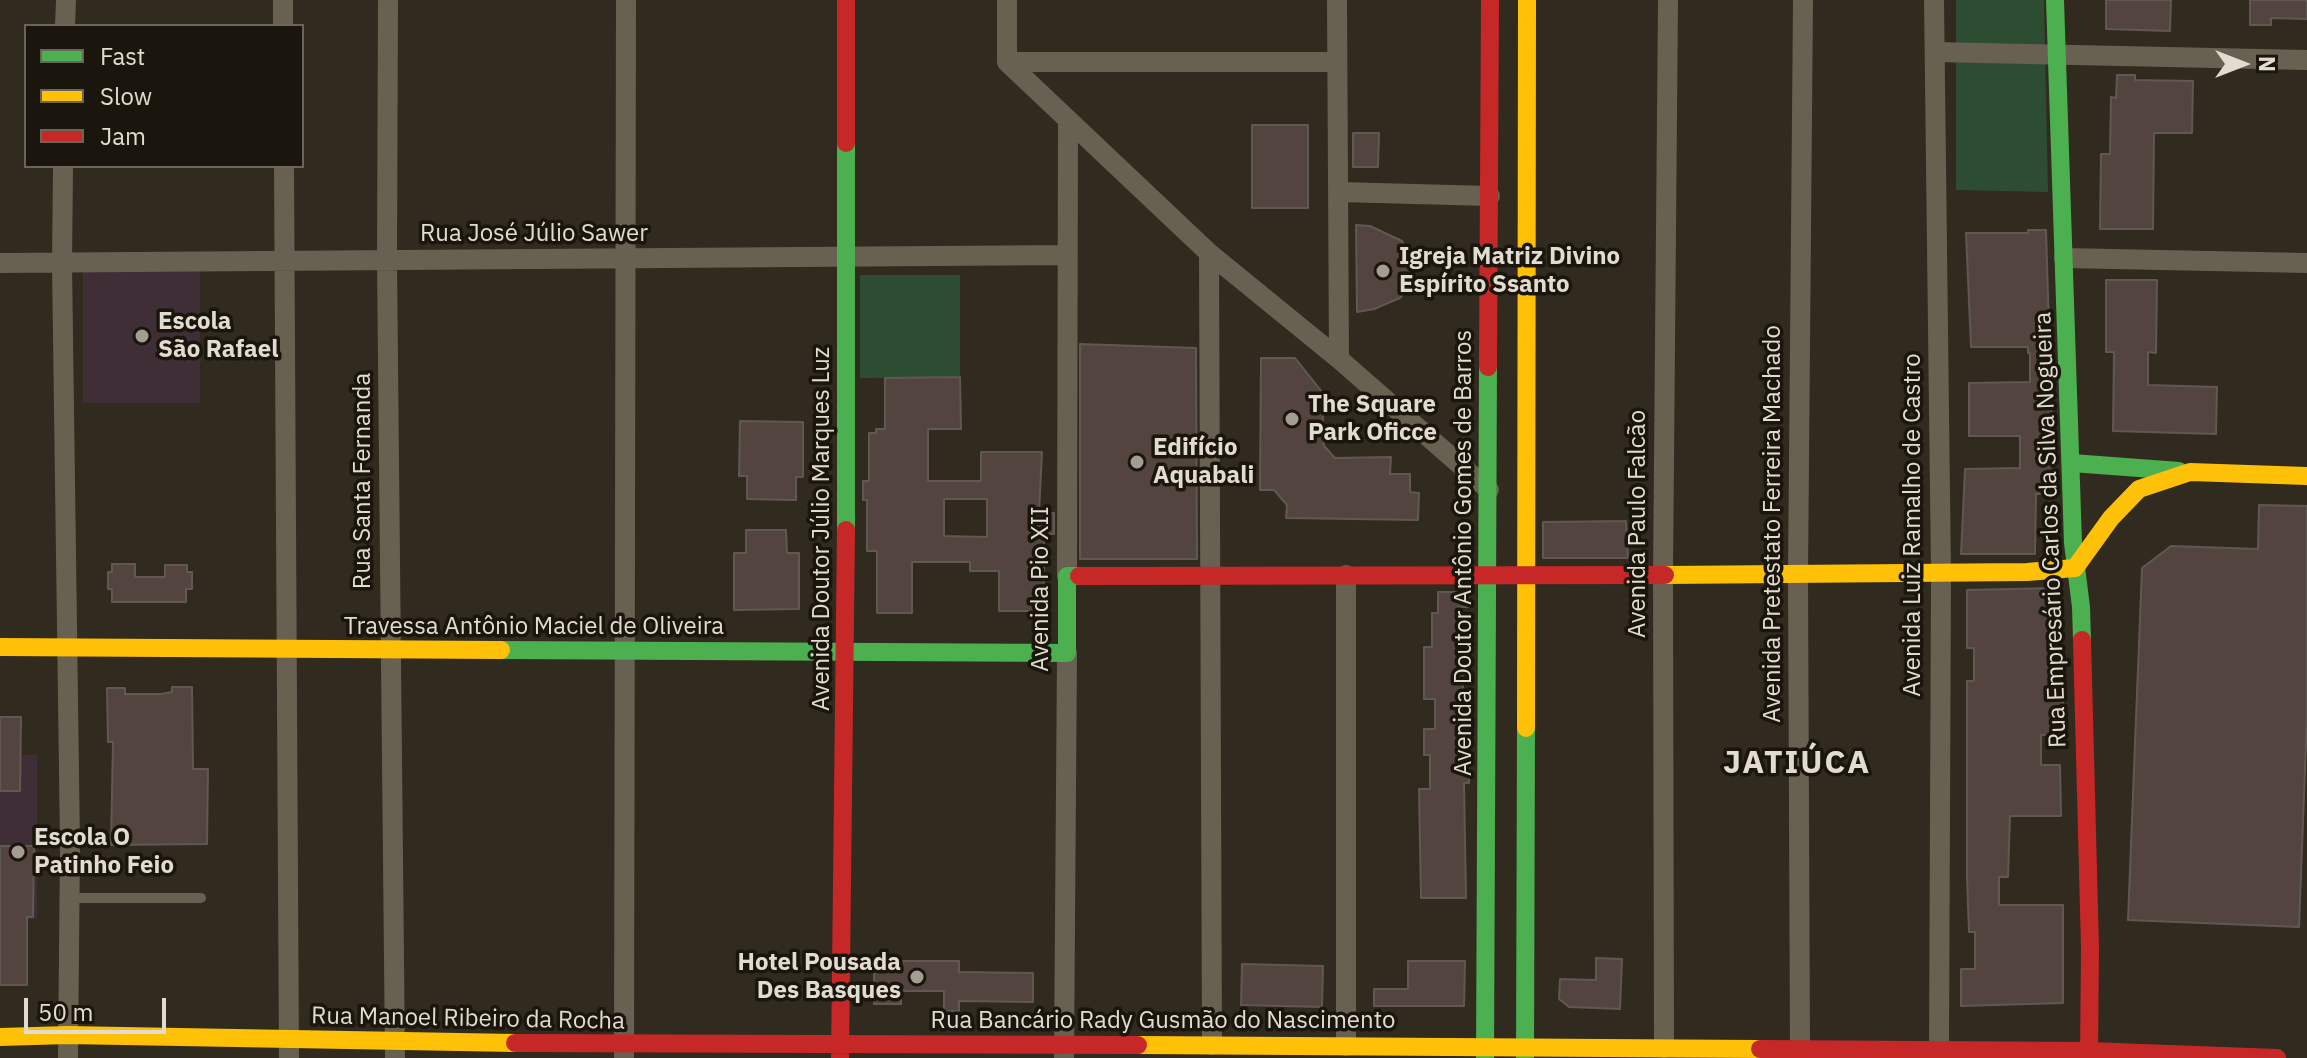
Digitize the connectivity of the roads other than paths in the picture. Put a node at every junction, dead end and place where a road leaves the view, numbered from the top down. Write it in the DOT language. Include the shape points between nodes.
graph roads {
  1 [pos="66,0"];
  2 [pos="283,0"];
  3 [pos="388,0"];
  4 [pos="626,0"];
  5 [pos="846,0"];
  6 [pos="1007,0"];
  7 [pos="1337,0"];
  8 [pos="1490,0"];
  9 [pos="1527,0"];
  10 [pos="1668,0"];
  11 [pos="1803,0"];
  12 [pos="1934,0"];
  13 [pos="2055,0"];
  14 [pos="65,24"];
  15 [pos="283,24"];
  16 [pos="1935,52"];
  17 [pos="2057,53"];
  18 [pos="2307,60"];
  19 [pos="1007,62"];
  20 [pos="1336,62"];
  21 [pos="1068,121"];
  22 [pos="63,168"];
  23 [pos="284,168"];
  24 [pos="1339,192"];
  25 [pos="1490,196"];
  26 [pos="1209,253"];
  27 [pos="1068,255"];
  28 [pos="846,257"];
  29 [pos="2064,258"];
  30 [pos="625,259"];
  31 [pos="387,261"];
  32 [pos="285,262"];
  33 [pos="0,263"];
  34 [pos="2307,263"];
  35 [pos="62,264"];
  36 [pos="1339,359"];
  37 [pos="2072,463"];
  38 [pos="2190,472"];
  39 [pos="2307,476"];
  40 [pos="1489,490"];
  41 [pos="2075,568"];
  42 [pos="1941,573"];
  43 [pos="1663,574"];
  44 [pos="1346,575"];
  45 [pos="1489,575"];
  46 [pos="1526,575"];
  47 [pos="1798,575"];
  48 [pos="1067,576"];
  49 [pos="1212,576"];
  50 [pos="0,647"];
  51 [pos="67,647"];
  52 [pos="288,649"];
  53 [pos="390,650"];
  54 [pos="625,651"];
  55 [pos="846,652"];
  56 [pos="1067,653"];
  57 [pos="70,898"];
  58 [pos="201,898"];
  59 [pos="68,1035"];
  60 [pos="0,1037"];
  61 [pos="1212,1045"];
  62 [pos="1346,1046"];
  63 [pos="1664,1048"];
  64 [pos="289,1049"];
  65 [pos="1800,1049"];
  66 [pos="395,1050"];
  67 [pos="840,1050"];
  68 [pos="1939,1050"];
  69 [pos="624,1051"];
  70 [pos="727,1051"];
  71 [pos="789,1051"];
  72 [pos="1064,1051"];
  73 [pos="1485,1052"];
  74 [pos="1525,1052"];
  75 [pos="2089,1054"];
  76 [pos="68,1058"];
  77 [pos="2277,1058"];
  1 -- 14 [label="street"];
  2 -- 15 [label="street"];
  3 -- 31 [label="street, Rua Santa Fernanda"];
  4 -- 30 [label="street"];
  5 -- 28 [label="street, Avenida Doutor Júlio Marques Luz"];
  6 -- 19 [label="street"];
  7 -- 20 [label="street"];
  8 -- 25 [label="street, Avenida Doutor Antônio Gomes de Barros"];
  9 -- 46 [label="street"];
  10 -- 43 [label="street, Avenida Paulo Falcão"];
  11 -- 47 [label="street, Avenida Pretestato Ferreira Machado"];
  12 -- 16 [label="street, Avenida Luiz Ramalho de Castro"];
  13 -- 17 [label="street, Rua Empresário Carlos da Silva Nogueira"];
  16 -- 17 [label="street"];
  16 -- 42 [label="street, Avenida Luiz Ramalho de Castro"];
  17 -- 18 [label="street"];
  17 -- 29 [label="street, Rua Empresário Carlos da Silva Nogueira"];
  19 -- 20 [label="street"];
  19 -- 21 [label="street"];
  20 -- 24 [label="street"];
  21 -- 26 [label="street"];
  21 -- 27 [label="street, Avenida Pio XII"];
  22 -- 35 [label="street"];
  23 -- 32 [label="street"];
  24 -- 25 [label="street"];
  24 -- 36 [label="street"];
  25 -- 40 [label="street, Avenida Doutor Antônio Gomes de Barros"];
  26 -- 36 [label="street"];
  26 -- 49 [label="street"];
  27 -- 28 [label="street, Rua José Júlio Sawer"];
  27 -- 48 [label="street, Avenida Pio XII"];
  28 -- 30 [label="street, Rua José Júlio Sawer"];
  28 -- 55 [label="street, Avenida Doutor Júlio Marques Luz"];
  29 -- 34 [label="street"];
  29 -- 37 [label="street, Rua Empresário Carlos da Silva Nogueira"];
  30 -- 31 [label="street, Rua José Júlio Sawer"];
  30 -- 54 [label="street"];
  31 -- 32 [label="street, Rua José Júlio Sawer"];
  31 -- 53 [label="street, Rua Santa Fernanda"];
  32 -- 35 [label="street, Rua José Júlio Sawer"];
  32 -- 52 [label="street"];
  33 -- 35 [label="street, Rua José Júlio Sawer"];
  35 -- 51 [label="street"];
  36 -- 40 [label="street"];
  37 -- 38 [label="street"];
  37 -- 41 [label="street, Rua Empresário Carlos da Silva Nogueira"];
  38 -- 39 [label="street"];
  38 -- 41 [label="street" via="2139,489"];
  40 -- 45 [label="street, Avenida Doutor Antônio Gomes de Barros"];
  41 -- 42 [label="street"];
  41 -- 75 [label="street, Rua Empresário Carlos da Silva Nogueira" via="2081,607"];
  42 -- 47 [label="street"];
  42 -- 68 [label="street, Avenida Luiz Ramalho de Castro"];
  43 -- 46 [label="street"];
  43 -- 47 [label="street"];
  43 -- 63 [label="street, Avenida Paulo Falcão"];
  44 -- 45 [label="street"];
  44 -- 49 [label="street"];
  44 -- 62 [label="street"];
  45 -- 46 [label="street"];
  45 -- 73 [label="street, Avenida Doutor Antônio Gomes de Barros"];
  46 -- 74 [label="street"];
  47 -- 65 [label="street, Avenida Pretestato Ferreira Machado"];
  48 -- 49 [label="street"];
  48 -- 56 [label="street, Avenida Pio XII"];
  49 -- 61 [label="street"];
  50 -- 51 [label="street, Travessa Antônio Maciel de Oliveira"];
  51 -- 52 [label="street, Travessa Antônio Maciel de Oliveira"];
  51 -- 57 [label="street"];
  52 -- 53 [label="street, Travessa Antônio Maciel de Oliveira"];
  52 -- 64 [label="street"];
  53 -- 54 [label="street, Travessa Antônio Maciel de Oliveira"];
  53 -- 66 [label="street, Rua Santa Fernanda"];
  54 -- 55 [label="street, Travessa Antônio Maciel de Oliveira"];
  54 -- 69 [label="street"];
  55 -- 56 [label="street, Travessa Antônio Maciel de Oliveira"];
  55 -- 67 [label="street, Avenida Doutor Júlio Marques Luz"];
  56 -- 72 [label="street, Avenida Pio XII"];
  57 -- 58 [label="lane"];
  57 -- 59 [label="street"];
  59 -- 60 [label="street, Rua Manoel Ribeiro da Rocha"];
  59 -- 64 [label="street, Rua Manoel Ribeiro da Rocha"];
  59 -- 76 [label="street"];
  61 -- 62 [label="street, Rua Bancário Rady Gusmão do Nascimento"];
  61 -- 72 [label="street, Rua Bancário Rady Gusmão do Nascimento"];
  62 -- 73 [label="street, Rua Bancário Rady Gusmão do Nascimento"];
  63 -- 65 [label="street, Rua Bancário Rady Gusmão do Nascimento"];
  63 -- 74 [label="street, Rua Bancário Rady Gusmão do Nascimento"];
  64 -- 66 [label="street, Rua Manoel Ribeiro da Rocha"];
  65 -- 68 [label="street, Rua Bancário Rady Gusmão do Nascimento"];
  66 -- 69 [label="street, Rua Manoel Ribeiro da Rocha"];
  67 -- 71 [label="street, Rua Manoel Ribeiro da Rocha"];
  67 -- 72 [label="street, Rua Bancário Rady Gusmão do Nascimento"];
  68 -- 75 [label="street, Rua Bancário Rady Gusmão do Nascimento"];
  69 -- 70 [label="street, Rua Manoel Ribeiro da Rocha"];
  70 -- 71 [label="street, Rua Manoel Ribeiro da Rocha"];
  73 -- 74 [label="street, Rua Bancário Rady Gusmão do Nascimento"];
  75 -- 77 [label="street, Rua Bancário Rady Gusmão do Nascimento"];
}
